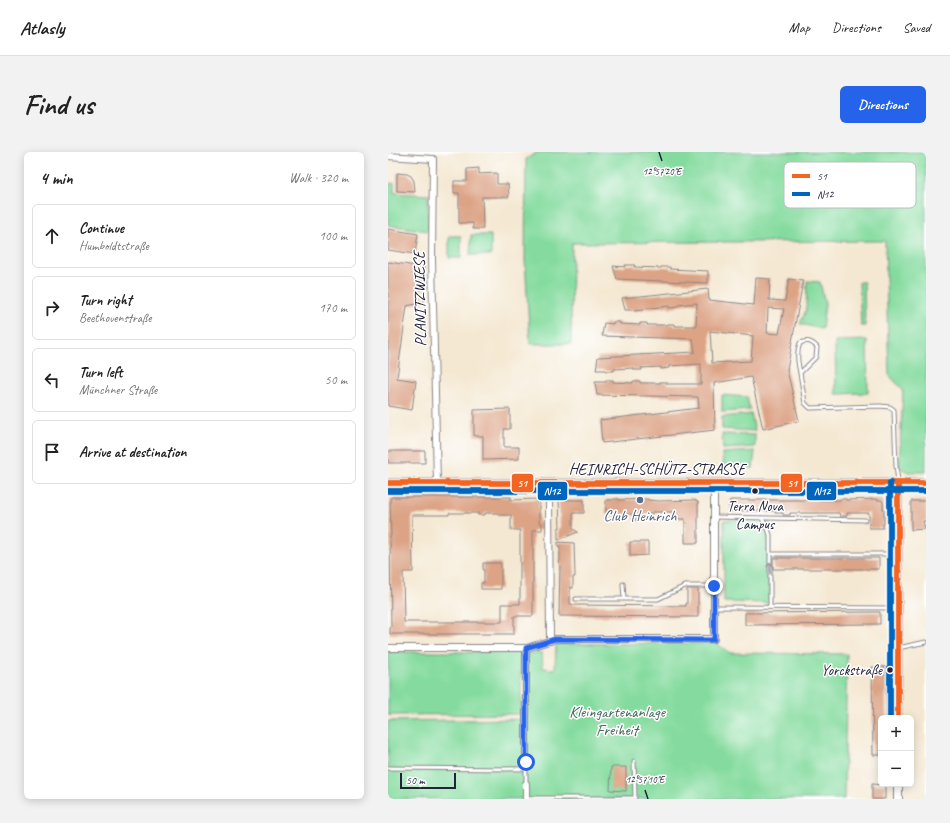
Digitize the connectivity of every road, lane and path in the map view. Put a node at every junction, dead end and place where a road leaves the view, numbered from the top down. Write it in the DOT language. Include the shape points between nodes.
graph roads {
  1 [pos="433,152"];
  2 [pos="388,156"];
  3 [pos="433,160"];
  4 [pos="800,373"];
  5 [pos="714,482"];
  6 [pos="388,483"];
  7 [pos="437,483"];
  8 [pos="898,483"];
  9 [pos="926,483"];
  10 [pos="549,496"];
  11 [pos="714,517"];
  12 [pos="761,518"];
  13 [pos="866,520"];
  14 [pos="770,554"];
  15 [pos="898,554"];
  16 [pos="623,584"];
  17 [pos="714,586"];
  18 [pos="576,599"];
  19 [pos="624,599"];
  20 [pos="714,607"];
  21 [pos="770,607"];
  22 [pos="898,608"];
  23 [pos="550,640"];
  24 [pos="926,642"];
  25 [pos="388,648"];
  26 [pos="526,648"];
  27 [pos="898,648"];
  28 [pos="898,715"];
  29 [pos="634,761"];
  30 [pos="526,762"];
  31 [pos="388,768"];
  32 [pos="526,769"];
  33 [pos="526,784"];
  34 [pos="898,787"];
  35 [pos="526,798"];
  36 [pos="898,799"];
  1 -- 3 [label="lane"];
  2 -- 3 [label="street"];
  3 -- 7 [label="street, PLANITZWIESE" via="432,260"];
  4 -- 4 [label="lane" via="816,357 817,347 812,342 800,343"];
  4 -- 8 [label="lane" via="805,403 810,408 880,406 894,410"];
  5 -- 7 [label="main road, HEINRICH-SCHÜTZ-STRASSE"];
  5 -- 8 [label="main road, HEINRICH-SCHÜTZ-STRASSE"];
  5 -- 11 [label="street"];
  6 -- 7 [label="main road, HEINRICH-SCHÜTZ-STRASSE"];
  8 -- 9 [label="main road, HEINRICH-SCHÜTZ-STRASSE"];
  8 -- 15 [label="main road"];
  10 -- 23 [label="street"];
  11 -- 12 [label="lane"];
  11 -- 17 [label="street"];
  12 -- 13 [label="lane"];
  12 -- 14 [label="lane" via="770,535"];
  14 -- 15 [label="lane"];
  21 -- 14 [label="lane, one-way"];
  15 -- 22 [label="main road"];
  16 -- 19 [label="lane"];
  17 -- 19 [label="lane" via="685,586 658,599"];
  17 -- 20 [label="street"];
  18 -- 19 [label="lane"];
  20 -- 21 [label="lane"];
  20 -- 23 [label="street" via="714,640"];
  21 -- 22 [label="lane"];
  22 -- 27 [label="main road"];
  23 -- 26 [label="street"];
  24 -- 27 [label="lane"];
  25 -- 26 [label="street"];
  26 -- 30 [label="street"];
  27 -- 28 [label="main road"];
  29 -- 35 [label="lane" via="635,798"];
  30 -- 32 [label="lane"];
  31 -- 32 [label="lane"];
  32 -- 33 [label="lane"];
  33 -- 35 [label="street"];
  34 -- 36 [label="main road"];
}
